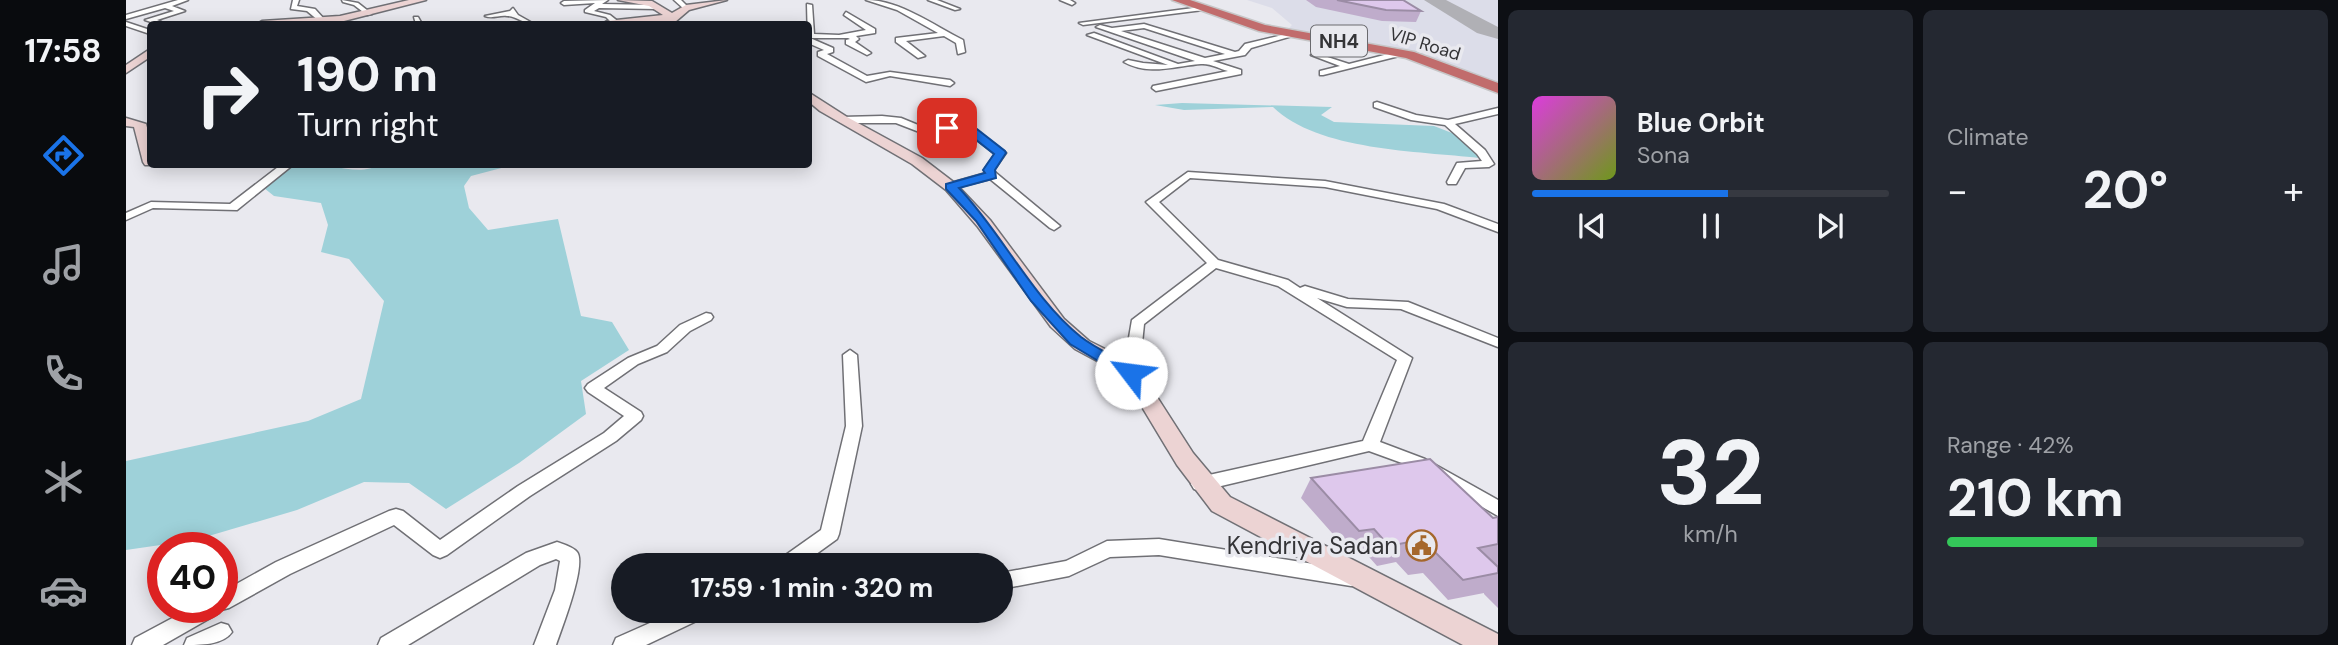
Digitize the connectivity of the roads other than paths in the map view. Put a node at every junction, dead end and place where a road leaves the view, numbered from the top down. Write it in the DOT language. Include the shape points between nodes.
graph roads {
  1 [pos="185,0"];
  2 [pos="296,0"];
  3 [pos="421,0"];
  4 [pos="623,0"];
  5 [pos="677,0"];
  6 [pos="722,0"];
  7 [pos="869,0"];
  8 [pos="931,0"];
  9 [pos="1063,0"];
  10 [pos="1178,0"];
  11 [pos="345,1"];
  12 [pos="577,1"];
  13 [pos="601,2"];
  14 [pos="564,3"];
  15 [pos="1072,3"];
  16 [pos="809,5"];
  17 [pos="165,6"];
  18 [pos="657,7"];
  19 [pos="686,8"];
  20 [pos="957,9"];
  21 [pos="1201,9"];
  22 [pos="369,14"];
  23 [pos="846,15"];
  24 [pos="488,16"];
  25 [pos="126,17"];
  26 [pos="671,17"];
  27 [pos="321,20"];
  28 [pos="152,21"];
  29 [pos="306,21"];
  30 [pos="526,21"];
  31 [pos="610,21"];
  32 [pos="637,21"];
  33 [pos="679,21"];
  34 [pos="809,21"];
  35 [pos="1083,23"];
  36 [pos="126,24"];
  37 [pos="1100,27"];
  38 [pos="147,31"];
  39 [pos="1114,32"];
  40 [pos="946,34"];
  41 [pos="1296,34"];
  42 [pos="1091,35"];
  43 [pos="850,36"];
  44 [pos="812,37"];
  45 [pos="812,39"];
  46 [pos="961,52"];
  47 [pos="1400,52"];
  48 [pos="867,53"];
  49 [pos="147,54"];
  50 [pos="1234,54"];
  51 [pos="1315,55"];
  52 [pos="921,56"];
  53 [pos="1206,61"];
  54 [pos="1128,62"];
  55 [pos="1179,66"];
  56 [pos="1350,67"];
  57 [pos="126,70"];
  58 [pos="1323,73"];
  59 [pos="950,83"];
  60 [pos="1156,88"];
  61 [pos="1498,88"];
  62 [pos="812,98"];
  63 [pos="1377,105"];
  64 [pos="1498,111"];
  65 [pos="842,120"];
  66 [pos="126,122"];
  67 [pos="1448,123"];
  68 [pos="147,151"];
  69 [pos="1461,165"];
  70 [pos="284,168"];
  71 [pos="1498,172"];
  72 [pos="992,175"];
  73 [pos="1452,182"];
  74 [pos="951,186"];
  75 [pos="126,217"];
  76 [pos="1054,226"];
  77 [pos="1498,228"];
  78 [pos="1214,263"];
  79 [pos="1283,284"];
  80 [pos="706,317"];
  81 [pos="1498,343"];
  82 [pos="850,355"];
  83 [pos="1131,373"];
  84 [pos="1370,445"];
  85 [pos="1200,484"];
  86 [pos="1498,509"];
  87 [pos="804,553"];
  88 [pos="1013,579"];
  89 [pos="1370,581"];
  90 [pos="238,593"];
  91 [pos="183,623"];
  92 [pos="672,623"];
  93 [pos="221,632"];
  94 [pos="552,643"];
  95 [pos="143,645"];
  96 [pos="195,645"];
  97 [pos="389,645"];
  98 [pos="624,645"];
  99 [pos="1491,645"];
  1 -- 17 [label="street"];
  2 -- 27 [label="street" via="293,8 317,12"];
  3 -- 22 [label="street"];
  4 -- 18 [label="street"];
  5 -- 19 [label="street"];
  6 -- 19 [label="street"];
  7 -- 40 [label="street" via="900,9"];
  8 -- 20 [label="street"];
  9 -- 15 [label="street"];
  10 -- 21 [label="highway, VIP Road / NH4"];
  11 -- 22 [label="street"];
  12 -- 13 [label="street"];
  12 -- 14 [label="street"];
  13 -- 18 [label="street"];
  13 -- 31 [label="street" via="587,11 608,16"];
  16 -- 34 [label="street"];
  17 -- 25 [label="street"];
  17 -- 28 [label="street" via="182,11 149,20"];
  18 -- 26 [label="street"];
  19 -- 26 [label="street"];
  21 -- 35 [label="street"];
  21 -- 41 [label="highway, VIP Road / NH4"];
  22 -- 27 [label="street"];
  23 -- 43 [label="street" via="872,31"];
  24 -- 30 [label="street" via="513,12"];
  26 -- 32 [label="street"];
  26 -- 33 [label="street"];
  27 -- 29 [label="street"];
  36 -- 38 [label="street"];
  37 -- 39 [label="street"];
  39 -- 50 [label="street" via="1144,26"];
  39 -- 53 [label="street"];
  40 -- 46 [label="street" via="960,42"];
  40 -- 52 [label="street" via="899,40"];
  41 -- 47 [label="highway, VIP Road / NH4"];
  41 -- 50 [label="street"];
  42 -- 55 [label="street"];
  43 -- 44 [label="street"];
  43 -- 48 [label="street" via="855,39 849,42"];
  45 -- 59 [label="street" via="830,50 821,54 866,79 890,74"];
  47 -- 56 [label="street"];
  47 -- 61 [label="highway, VIP Road / NH4"];
  49 -- 57 [label="street"];
  50 -- 53 [label="street"];
  51 -- 56 [label="street"];
  53 -- 55 [label="street"];
  53 -- 60 [label="street" via="1238,72"];
  54 -- 55 [label="street" via="1145,68"];
  56 -- 58 [label="street"];
  62 -- 65 [label="street"];
  63 -- 67 [label="street" via="1414,118"];
  64 -- 67 [label="street"];
  65 -- 72 [label="street" via="898,120 922,130 969,128 1001,153 989,170"];
  65 -- 74 [label="street" via="908,153"];
  66 -- 68 [label="street" via="140,124"];
  67 -- 69 [label="street" via="1489,164"];
  69 -- 71 [label="street"];
  69 -- 73 [label="street"];
  70 -- 75 [label="street" via="233,208 151,205"];
  72 -- 74 [label="street"];
  72 -- 76 [label="street"];
  74 -- 83 [label="street" via="981,219 1036,297 1076,341"];
  77 -- 78 [label="street" via="1440,206 1325,184 1188,175 1153,202"];
  78 -- 79 [label="street"];
  78 -- 83 [label="street" via="1137,323"];
  79 -- 81 [label="street" via="1347,303 1403,305"];
  79 -- 84 [label="street" via="1405,358"];
  80 -- 90 [label="street" via="662,349 633,361 593,388 635,416 440,550 396,516"];
  82 -- 87 [label="street" via="854,426 830,534"];
  83 -- 85 [label="street"];
  84 -- 85 [label="street"];
  84 -- 86 [label="street" via="1419,463"];
  85 -- 89 [label="street" via="1221,504"];
  88 -- 89 [label="street" via="1069,568 1107,549 1159,547"];
  89 -- 99 [label="street"];
  91 -- 95 [label="street"];
  92 -- 98 [label="street"];
  93 -- 96 [label="street"];
  94 -- 97 [label="street" via="570,557 557,550 533,558"];
}
